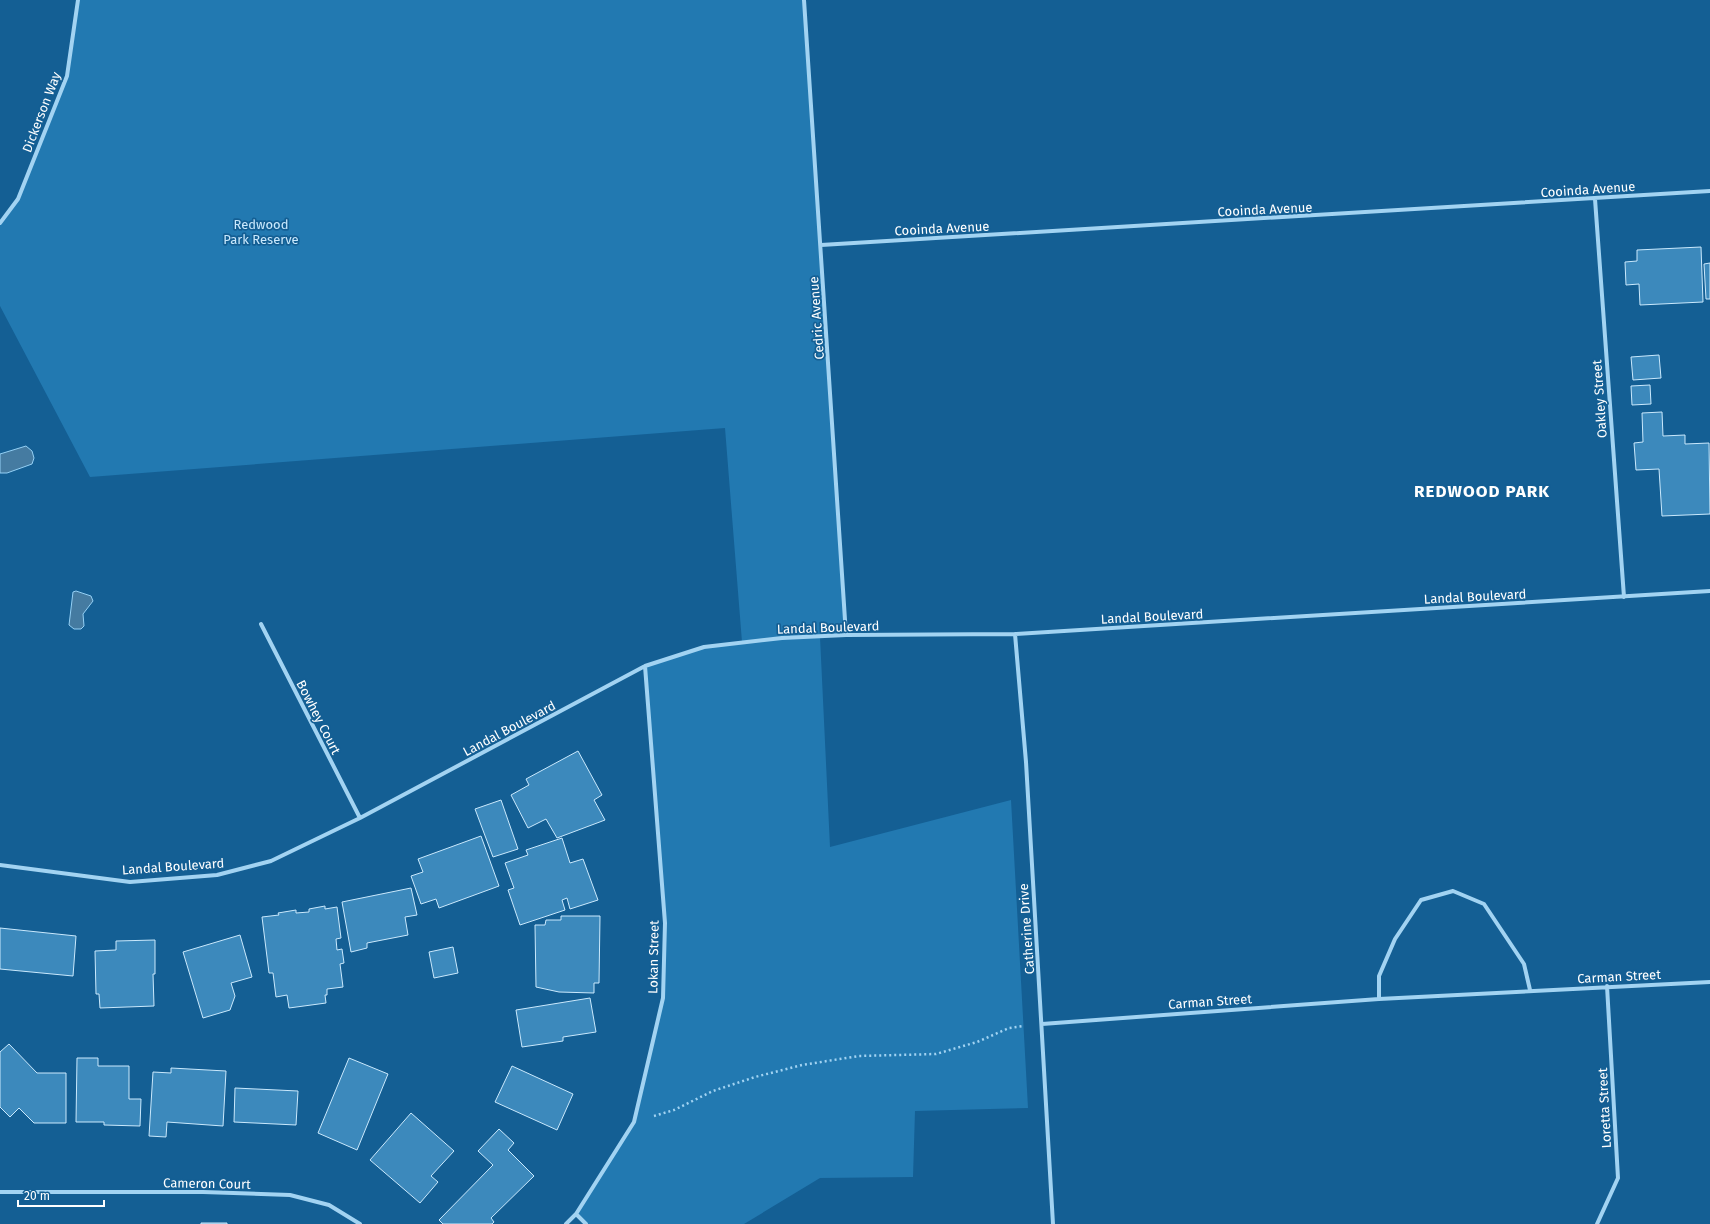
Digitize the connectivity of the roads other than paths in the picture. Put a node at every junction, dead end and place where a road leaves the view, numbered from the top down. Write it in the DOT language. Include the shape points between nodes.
graph roads {
  1 [pos="78,0"];
  2 [pos="804,0"];
  3 [pos="1710,191"];
  4 [pos="1595,199"];
  5 [pos="0,223"];
  6 [pos="821,245"];
  7 [pos="1710,591"];
  8 [pos="1624,597"];
  9 [pos="261,624"];
  10 [pos="1015,634"];
  11 [pos="846,635"];
  12 [pos="645,666"];
  13 [pos="360,818"];
  14 [pos="0,865"];
  15 [pos="1710,982"];
  16 [pos="1607,986"];
  17 [pos="1530,990"];
  18 [pos="1379,999"];
  19 [pos="1042,1024"];
  20 [pos="0,1192"];
  21 [pos="576,1214"];
  22 [pos="360,1224"];
  23 [pos="566,1224"];
  24 [pos="586,1224"];
  25 [pos="1053,1224"];
  26 [pos="1597,1224"];
  1 -- 5 [label="street, Dickerson Way" via="67,76 18,199"];
  2 -- 6 [label="street, Cedric Avenue"];
  3 -- 4 [label="street, Cooinda Avenue"];
  4 -- 6 [label="street, Cooinda Avenue"];
  4 -- 8 [label="street, Oakley Street"];
  6 -- 11 [label="street, Cedric Avenue"];
  7 -- 8 [label="street, Landal Boulevard"];
  8 -- 10 [label="street, Landal Boulevard"];
  9 -- 13 [label="street, Bowhey Court"];
  10 -- 11 [label="street, Landal Boulevard"];
  10 -- 19 [label="street, Catherine Drive" via="1026,762"];
  11 -- 12 [label="street, Landal Boulevard" via="782,638 704,647"];
  12 -- 13 [label="street, Landal Boulevard"];
  12 -- 21 [label="street, Lokan Street" via="665,924 663,998 634,1122"];
  13 -- 14 [label="street, Landal Boulevard" via="271,861 217,875 130,882"];
  15 -- 16 [label="street, Carman Street"];
  16 -- 17 [label="street, Carman Street"];
  16 -- 26 [label="street, Loretta Street" via="1618,1178"];
  17 -- 18 [label="street, Carman Street"];
  17 -- 18 [label="street" via="1524,964 1484,904 1453,891 1421,900 1395,939 1379,976"];
  18 -- 19 [label="street, Carman Street"];
  19 -- 25 [label="street, Catherine Drive"];
  20 -- 22 [label="street, Cameron Court" via="195,1192 290,1195 329,1205"];
  21 -- 23 [label="street, Lokan Street"];
  21 -- 24 [label="street"];
}
